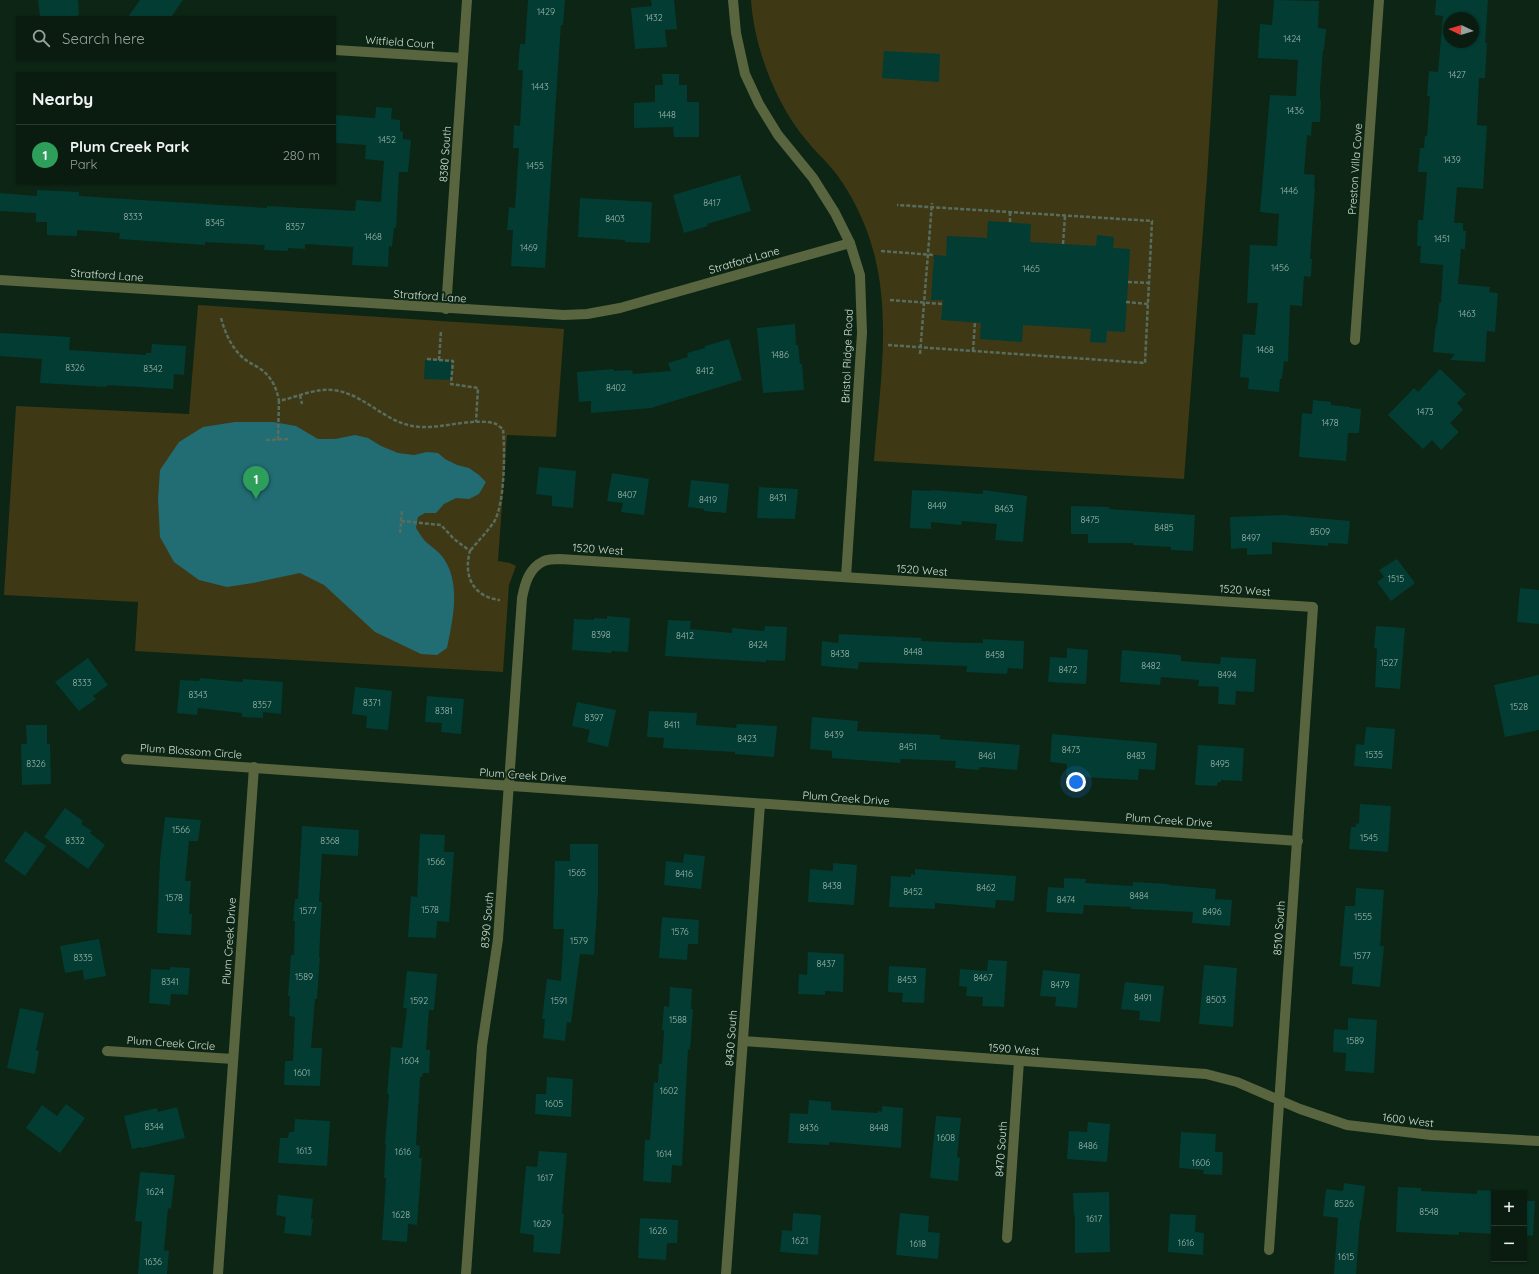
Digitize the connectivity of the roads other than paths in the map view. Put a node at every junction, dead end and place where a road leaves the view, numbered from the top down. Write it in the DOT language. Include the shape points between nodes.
graph roads {
  1 [pos="467,0"];
  2 [pos="734,0"];
  3 [pos="1379,0"];
  4 [pos="336,50"];
  5 [pos="463,58"];
  6 [pos="850,243"];
  7 [pos="0,280"];
  8 [pos="446,309"];
  9 [pos="1355,340"];
  10 [pos="532,570"];
  11 [pos="846,577"];
  12 [pos="1312,607"];
  13 [pos="126,759"];
  14 [pos="254,767"];
  15 [pos="509,787"];
  16 [pos="760,804"];
  17 [pos="1298,841"];
  18 [pos="743,1041"];
  19 [pos="107,1051"];
  20 [pos="233,1058"];
  21 [pos="1019,1061"];
  22 [pos="1279,1100"];
  23 [pos="1539,1141"];
  24 [pos="1007,1238"];
  25 [pos="1269,1250"];
  26 [pos="218,1274"];
  27 [pos="466,1274"];
  28 [pos="726,1274"];
  1 -- 5 [label="street, 8380 South"];
  2 -- 6 [label="street, Bristol Ridge Road" via="736,33 746,74 759,104 778,135 812,178 835,213"];
  3 -- 9 [label="street, Preston Villa Cove"];
  4 -- 5 [label="street, Witfield Court"];
  5 -- 8 [label="street, 8380 South"];
  6 -- 8 [label="street, Stratford Lane" via="620,308 587,314"];
  6 -- 11 [label="street, Bristol Ridge Road" via="860,276 862,333"];
  7 -- 8 [label="street, Stratford Lane"];
  10 -- 11 [label="street, 1520 West" via="545,561 560,558"];
  10 -- 15 [label="street, 8390 South" via="522,598"];
  11 -- 12 [label="street, 1520 West"];
  12 -- 17 [label="street, 8510 South"];
  13 -- 14 [label="street, Plum Blossom Circle"];
  14 -- 15 [label="street, Plum Creek Drive"];
  14 -- 20 [label="street, Plum Creek Drive"];
  15 -- 16 [label="street, Plum Creek Drive"];
  15 -- 27 [label="street, 8390 South" via="498,938 482,1046"];
  16 -- 17 [label="street, Plum Creek Drive"];
  16 -- 18 [label="street, 8430 South"];
  17 -- 22 [label="street, 8510 South"];
  18 -- 21 [label="street, 1590 West"];
  18 -- 28 [label="street, 8430 South"];
  19 -- 20 [label="street, Plum Creek Circle"];
  20 -- 26 [label="street, Plum Creek Drive"];
  21 -- 22 [label="street, 1590 West" via="1206,1074 1237,1082"];
  21 -- 24 [label="street, 8470 South"];
  22 -- 23 [label="street, 1600 West" via="1347,1125 1431,1135"];
  22 -- 25 [label="street, 8510 South"];
}
